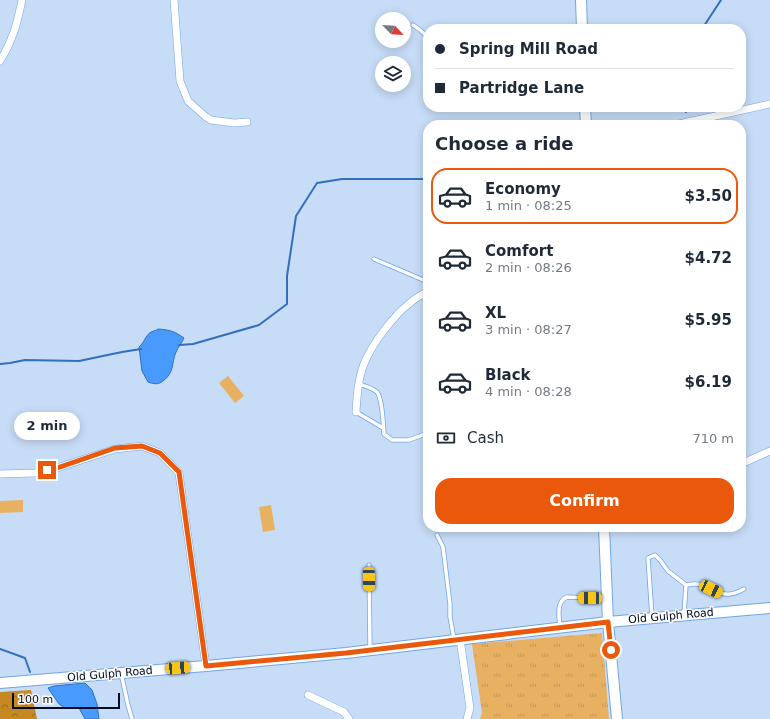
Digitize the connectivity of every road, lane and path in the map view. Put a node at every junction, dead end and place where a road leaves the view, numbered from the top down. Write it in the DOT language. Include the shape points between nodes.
graph roads {
  1 [pos="22,0"];
  2 [pos="174,0"];
  3 [pos="581,0"];
  4 [pos="582,24"];
  5 [pos="413,25"];
  6 [pos="423,33"];
  7 [pos="0,61"];
  8 [pos="770,104"];
  9 [pos="746,109"];
  10 [pos="733,112"];
  11 [pos="697,120"];
  12 [pos="246,122"];
  13 [pos="374,259"];
  14 [pos="423,280"];
  15 [pos="423,295"];
  16 [pos="359,384"];
  17 [pos="356,412"];
  18 [pos="383,428"];
  19 [pos="423,435"];
  20 [pos="770,451"];
  21 [pos="746,462"];
  22 [pos="0,474"];
  23 [pos="604,532"];
  24 [pos="437,534"];
  25 [pos="369,565"];
  26 [pos="686,585"];
  27 [pos="744,589"];
  28 [pos="590,598"];
  29 [pos="770,608"];
  30 [pos="683,615"];
  31 [pos="652,618"];
  32 [pos="608,622"];
  33 [pos="560,628"];
  34 [pos="457,640"];
  35 [pos="370,650"];
  36 [pos="206,666"];
  37 [pos="121,673"];
  38 [pos="0,683"];
  39 [pos="308,695"];
  40 [pos="132,719"];
  41 [pos="350,719"];
  42 [pos="467,719"];
  43 [pos="617,719"];
  1 -- 7 [label="street" via="8,48"];
  2 -- 12 [label="street" via="180,81 188,101 212,120"];
  3 -- 4 [label="street"];
  5 -- 6 [label="lane"];
  8 -- 9 [label="street"];
  10 -- 11 [label="street"];
  13 -- 14 [label="lane"];
  15 -- 16 [label="street" via="410,302 380,336 364,363"];
  16 -- 17 [label="street"];
  16 -- 18 [label="lane" via="378,393"];
  17 -- 18 [label="lane"];
  18 -- 19 [label="lane" via="384,434 392,440 409,440"];
  20 -- 21 [label="street"];
  22 -- 36 [label="street" via="35,472 60,467 115,448 142,446 160,453 179,472"];
  23 -- 32 [label="street"];
  24 -- 34 [label="lane" via="443,547 450,618"];
  25 -- 35 [label="lane"];
  26 -- 27 [label="lane" via="702,584 728,595"];
  26 -- 30 [label="lane"];
  26 -- 31 [label="lane" via="668,571 655,555 648,558"];
  28 -- 33 [label="lane" via="567,597 561,601"];
  29 -- 30 [label="street, Old Gulph Road"];
  30 -- 31 [label="street, Old Gulph Road"];
  31 -- 32 [label="street, Old Gulph Road"];
  32 -- 33 [label="street, Old Gulph Road"];
  32 -- 43 [label="street"];
  33 -- 34 [label="street, Old Gulph Road"];
  34 -- 35 [label="street, Old Gulph Road"];
  34 -- 42 [label="street" via="470,708"];
  35 -- 36 [label="street, Old Gulph Road"];
  36 -- 37 [label="street, Old Gulph Road"];
  37 -- 38 [label="street, Old Gulph Road"];
  37 -- 40 [label="lane"];
  39 -- 41 [label="street" via="344,712"];
}
